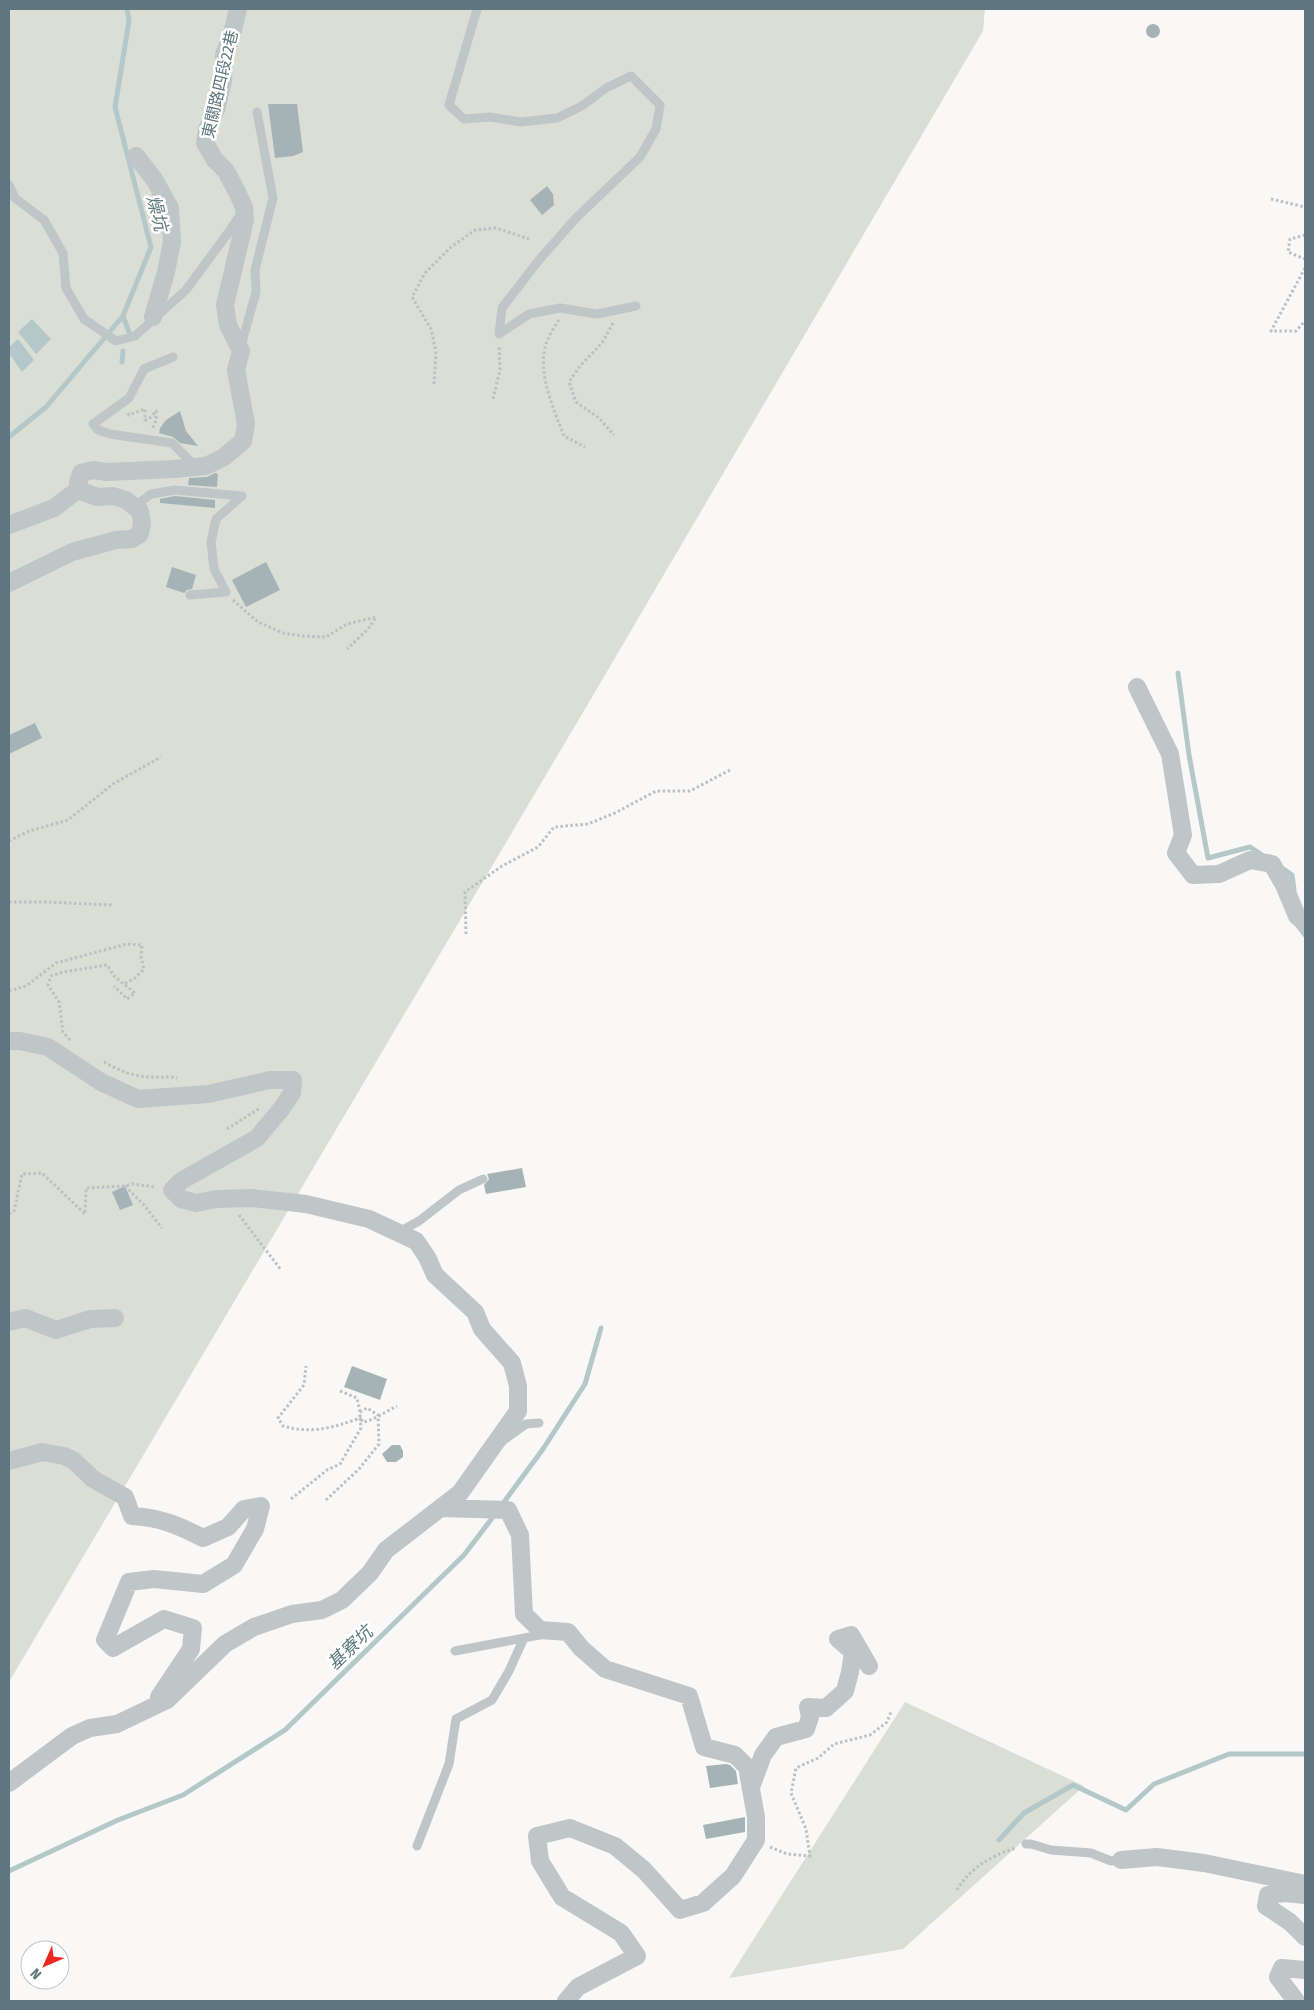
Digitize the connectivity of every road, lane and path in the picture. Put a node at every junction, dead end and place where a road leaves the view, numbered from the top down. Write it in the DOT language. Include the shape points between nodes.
graph roads {
  1 [pos="238,9"];
  2 [pos="478,9"];
  3 [pos="257,112"];
  4 [pos="136,156"];
  5 [pos="9,185"];
  6 [pos="1271,199"];
  7 [pos="244,207"];
  8 [pos="1305,207"];
  9 [pos="1305,235"];
  10 [pos="530,239"];
  11 [pos="1305,259"];
  12 [pos="1305,268"];
  13 [pos="636,306"];
  14 [pos="568,309"];
  15 [pos="154,318"];
  16 [pos="1305,321"];
  17 [pos="499,334"];
  18 [pos="240,351"];
  19 [pos="173,357"];
  20 [pos="434,384"];
  21 [pos="493,399"];
  22 [pos="133,406"];
  23 [pos="614,435"];
  24 [pos="166,443"];
  25 [pos="585,448"];
  26 [pos="195,467"];
  27 [pos="80,488"];
  28 [pos="134,507"];
  29 [pos="9,525"];
  30 [pos="9,583"];
  31 [pos="226,592"];
  32 [pos="190,594"];
  33 [pos="346,649"];
  34 [pos="1137,687"];
  35 [pos="161,757"];
  36 [pos="732,769"];
  37 [pos="9,841"];
  38 [pos="9,902"];
  39 [pos="113,905"];
  40 [pos="1305,923"];
  41 [pos="466,934"];
  42 [pos="124,984"];
  43 [pos="114,986"];
  44 [pos="9,990"];
  45 [pos="9,1041"];
  46 [pos="73,1043"];
  47 [pos="97,1059"];
  48 [pos="183,1079"];
  49 [pos="483,1178"];
  50 [pos="125,1186"];
  51 [pos="172,1190"];
  52 [pos="233,1198"];
  53 [pos="9,1214"];
  54 [pos="162,1228"];
  55 [pos="399,1232"];
  56 [pos="281,1270"];
  57 [pos="114,1318"];
  58 [pos="9,1322"];
  59 [pos="306,1366"];
  60 [pos="340,1391"];
  61 [pos="397,1406"];
  62 [pos="360,1412"];
  63 [pos="378,1415"];
  64 [pos="360,1418"];
  65 [pos="539,1423"];
  66 [pos="491,1448"];
  67 [pos="9,1461"];
  68 [pos="291,1499"];
  69 [pos="326,1500"];
  70 [pos="440,1508"];
  71 [pos="558,1632"];
  72 [pos="524,1638"];
  73 [pos="455,1651"];
  74 [pos="869,1666"];
  75 [pos="152,1708"];
  76 [pos="891,1712"];
  77 [pos="9,1783"];
  78 [pos="751,1787"];
  79 [pos="756,1840"];
  80 [pos="1026,1844"];
  81 [pos="417,1846"];
  82 [pos="1121,1860"];
  83 [pos="1305,1884"];
  84 [pos="957,1890"];
  85 [pos="1305,1895"];
  86 [pos="1305,1937"];
  87 [pos="1305,1970"];
  88 [pos="566,2001"];
  89 [pos="1296,2001"];
  1 -- 7 [label="street, 東關路四段22巷" via="224,55 223,81 216,110 207,129 205,143 226,171"];
  2 -- 17 [label="lane" via="450,105 464,119 490,117 520,122 557,118 631,76 660,105 656,129 640,157 576,218 539,260 502,308"];
  3 -- 18 [label="lane" via="273,198 255,270 256,292"];
  4 -- 15 [label="street" via="170,208 172,242"];
  5 -- 15 [label="lane" via="15,198 44,220 63,253 66,288 84,319 116,341 135,336"];
  6 -- 8 [label="path"];
  7 -- 15 [label="lane" via="186,290"];
  7 -- 18 [label="street" via="225,305 228,326"];
  9 -- 11 [label="path" via="1290,239 1288,252"];
  10 -- 20 [label="path" via="496,228 476,230 451,247 425,273 412,297 431,329 436,352"];
  12 -- 16 [label="path" via="1271,331 1296,332"];
  13 -- 14 [label="lane" via="598,314"];
  13 -- 23 [label="path" via="629,316 612,323 602,343 569,382 576,402 599,418"];
  14 -- 17 [label="lane" via="529,314"];
  14 -- 25 [label="path" via="546,345 545,371 548,394 564,436"];
  17 -- 21 [label="path" via="500,370"];
  18 -- 26 [label="street" via="236,370 246,424 243,441 224,457 206,466"];
  19 -- 24 [label="lane" via="144,369 129,398 93,424 98,430 110,434"];
  22 -- 24 [label="path" via="128,411 129,415 146,409 145,420 156,411 151,430"];
  24 -- 26 [label="lane" via="172,443"];
  26 -- 27 [label="street" via="93,470 81,473"];
  27 -- 28 [label="street" via="97,497 113,496 126,500"];
  27 -- 29 [label="street" via="54,508"];
  28 -- 30 [label="street" via="140,511 142,522 140,534 132,539 72,552"];
  28 -- 31 [label="lane" via="151,494 175,490 242,496 216,519 211,542 214,569"];
  31 -- 32 [label="lane"];
  31 -- 33 [label="path" via="258,622 282,633 326,637 347,624 376,617 368,630"];
  34 -- 40 [label="street" via="1170,754 1183,835 1176,853 1193,875 1219,874 1250,860 1272,864 1298,916"];
  35 -- 37 [label="path" via="113,784 68,820 29,831"];
  36 -- 41 [label="path" via="690,791 656,792 588,824 554,827 538,848 502,866 465,892"];
  38 -- 39 [label="path"];
  42 -- 43 [label="path" via="135,993 127,999"];
  42 -- 44 [label="path" via="144,969 142,945 127,944 56,963 26,986"];
  42 -- 46 [label="path" via="107,965 51,976 48,985 59,1002 63,1032"];
  45 -- 51 [label="street" via="48,1047 101,1082 138,1099 208,1094 270,1080 293,1080 289,1098 257,1138 180,1181"];
  47 -- 48 [label="path" via="138,1076"];
  49 -- 55 [label="lane" via="458,1190 419,1221"];
  50 -- 51 [label="path" via="132,1184"];
  50 -- 53 [label="path" via="86,1188 86,1214 42,1174 22,1174 14,1211"];
  50 -- 54 [label="path"];
  51 -- 52 [label="street" via="180,1199 196,1203"];
  52 -- 55 [label="street" via="306,1204 369,1218"];
  52 -- 56 [label="path" via="245,1224"];
  55 -- 66 [label="street" via="416,1242 435,1275 475,1312 482,1329 512,1363 518,1386 518,1411"];
  57 -- 58 [label="street" via="90,1319 56,1330 25,1318"];
  59 -- 64 [label="path" via="304,1385 278,1418 283,1426 298,1430 332,1428"];
  60 -- 62 [label="path" via="357,1398"];
  61 -- 63 [label="path"];
  62 -- 63 [label="path" via="367,1408"];
  62 -- 64 [label="path"];
  63 -- 64 [label="path" via="371,1421 363,1422"];
  63 -- 69 [label="path" via="379,1444 365,1463"];
  64 -- 68 [label="path" via="361,1428 340,1464 327,1470"];
  65 -- 66 [label="lane" via="526,1424"];
  66 -- 70 [label="street" via="460,1493"];
  67 -- 75 [label="street" via="42,1452 64,1456 93,1479 125,1497 132,1516 150,1516 177,1524 203,1538 228,1527 244,1509 262,1506 255,1529 234,1565 203,1584 154,1578 130,1582 105,1640 113,1648 164,1619 193,1628 191,1649"];
  70 -- 71 [label="street" via="508,1510 520,1535 524,1614 540,1630"];
  70 -- 75 [label="street" via="386,1550 370,1574 342,1600 322,1610 292,1614 254,1627 224,1644 167,1700"];
  71 -- 72 [label="lane"];
  71 -- 78 [label="street" via="568,1632 605,1669 689,1696 704,1747 735,1755 747,1767"];
  72 -- 73 [label="lane"];
  72 -- 81 [label="lane" via="492,1700 456,1719 449,1764"];
  74 -- 78 [label="street" via="852,1635 838,1639 853,1652 845,1691 826,1708 808,1707 810,1717 806,1729 776,1737 764,1755"];
  75 -- 77 [label="street" via="118,1724 90,1728 72,1736"];
  76 -- 79 [label="path" via="887,1722 870,1735 834,1744 818,1758 796,1768 791,1793 806,1829 810,1856 787,1854"];
  78 -- 79 [label="street"];
  79 -- 88 [label="street" via="733,1876 703,1903 680,1910 644,1870 614,1846 570,1828 537,1836 540,1862 562,1897 621,1932 637,1956 578,1987"];
  80 -- 82 [label="lane" via="1051,1850 1091,1853 1111,1861"];
  80 -- 84 [label="path" via="1001,1852 980,1864 964,1877"];
  82 -- 83 [label="street" via="1157,1856"];
  85 -- 86 [label="street" via="1268,1896 1266,1906"];
  87 -- 89 [label="street" via="1282,1968 1278,1977"];
}
